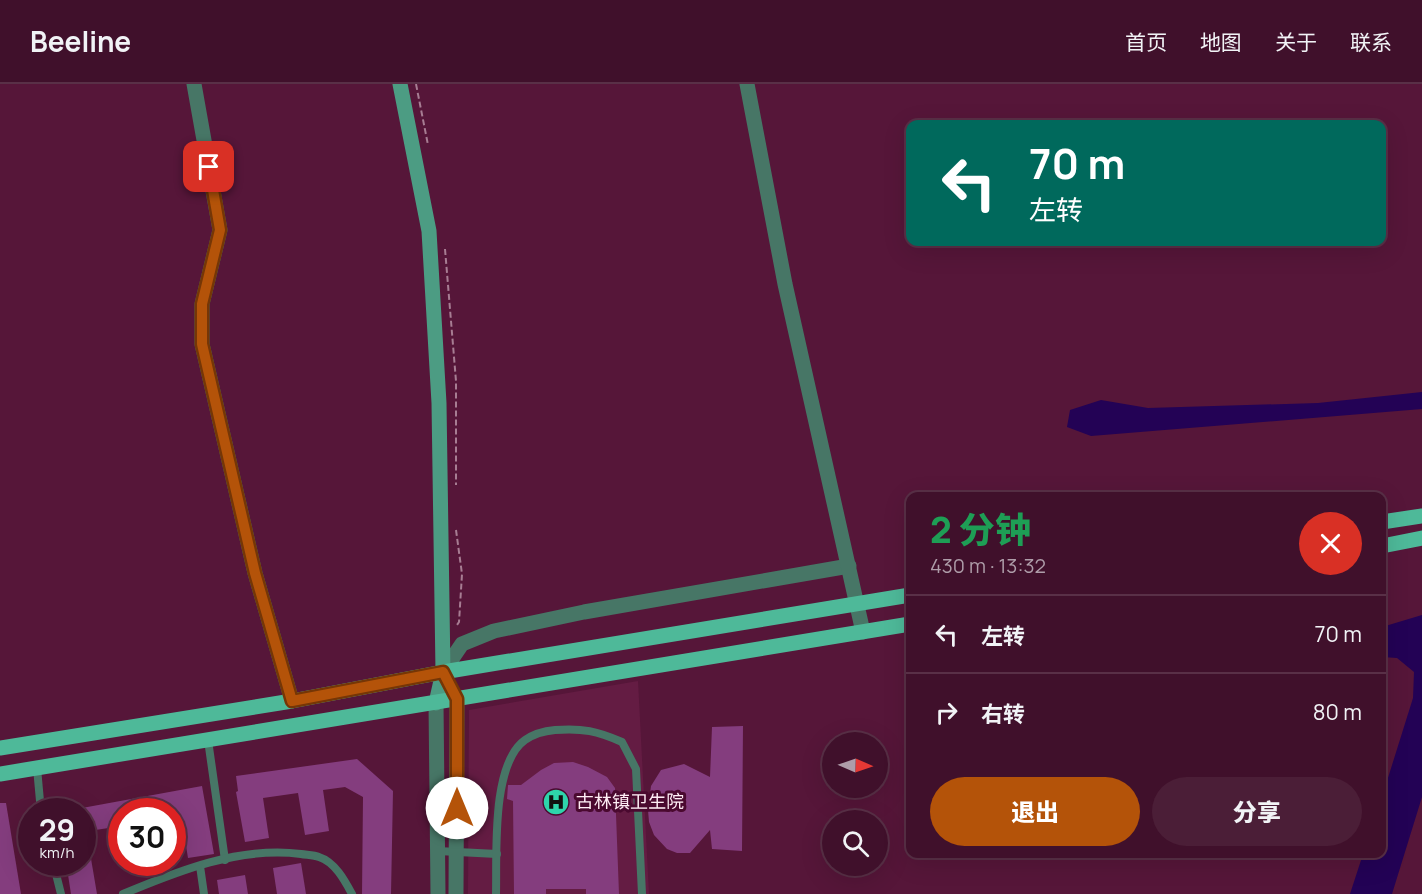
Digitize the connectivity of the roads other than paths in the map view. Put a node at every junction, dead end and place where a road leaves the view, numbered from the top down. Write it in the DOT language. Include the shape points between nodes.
graph roads {
  1 [pos="194,84"];
  2 [pos="400,84"];
  3 [pos="747,84"];
  4 [pos="1422,516"];
  5 [pos="1386,521"];
  6 [pos="1422,538"];
  7 [pos="1386,545"];
  8 [pos="849,566"];
  9 [pos="906,596"];
  10 [pos="857,603"];
  11 [pos="906,625"];
  12 [pos="863,632"];
  13 [pos="443,672"];
  14 [pos="457,699"];
  15 [pos="292,701"];
  16 [pos="436,703"];
  17 [pos="207,740"];
  18 [pos="0,748"];
  19 [pos="37,768"];
  20 [pos="0,774"];
  21 [pos="40,798"];
  22 [pos="438,850"];
  23 [pos="456,851"];
  24 [pos="497,854"];
  25 [pos="225,860"];
  26 [pos="200,866"];
  27 [pos="56,876"];
  28 [pos="138,891"];
  29 [pos="61,894"];
  30 [pos="123,894"];
  31 [pos="204,894"];
  32 [pos="352,894"];
  33 [pos="438,894"];
  34 [pos="456,894"];
  35 [pos="496,894"];
  36 [pos="642,894"];
  1 -- 15 [label="street" via="220,230 202,304 202,344 255,573"];
  2 -- 13 [label="main road" via="429,231 440,403"];
  3 -- 8 [label="street" via="785,284"];
  4 -- 5 [label="main road"];
  6 -- 7 [label="main road"];
  8 -- 10 [label="street"];
  8 -- 13 [label="street" via="494,631 462,644"];
  9 -- 10 [label="main road"];
  10 -- 12 [label="street"];
  10 -- 13 [label="main road"];
  11 -- 12 [label="main road"];
  12 -- 14 [label="main road"];
  13 -- 14 [label="main road"];
  13 -- 15 [label="main road"];
  13 -- 16 [label="main road"];
  14 -- 16 [label="main road"];
  14 -- 23 [label="street"];
  15 -- 18 [label="main road"];
  16 -- 17 [label="main road"];
  16 -- 22 [label="street"];
  17 -- 19 [label="main road"];
  17 -- 25 [label="lane"];
  19 -- 20 [label="main road"];
  19 -- 21 [label="lane"];
  22 -- 23 [label="lane"];
  22 -- 33 [label="street"];
  23 -- 24 [label="lane"];
  23 -- 34 [label="street"];
  24 -- 35 [label="lane"];
  24 -- 36 [label="lane" via="499,793 507,766 523,741 540,731 595,731 622,742 636,769"];
  25 -- 26 [label="lane"];
  25 -- 32 [label="lane" via="285,852 321,857 341,874"];
  26 -- 28 [label="lane"];
  26 -- 31 [label="lane"];
  27 -- 29 [label="lane"];
  28 -- 30 [label="lane"];
}
